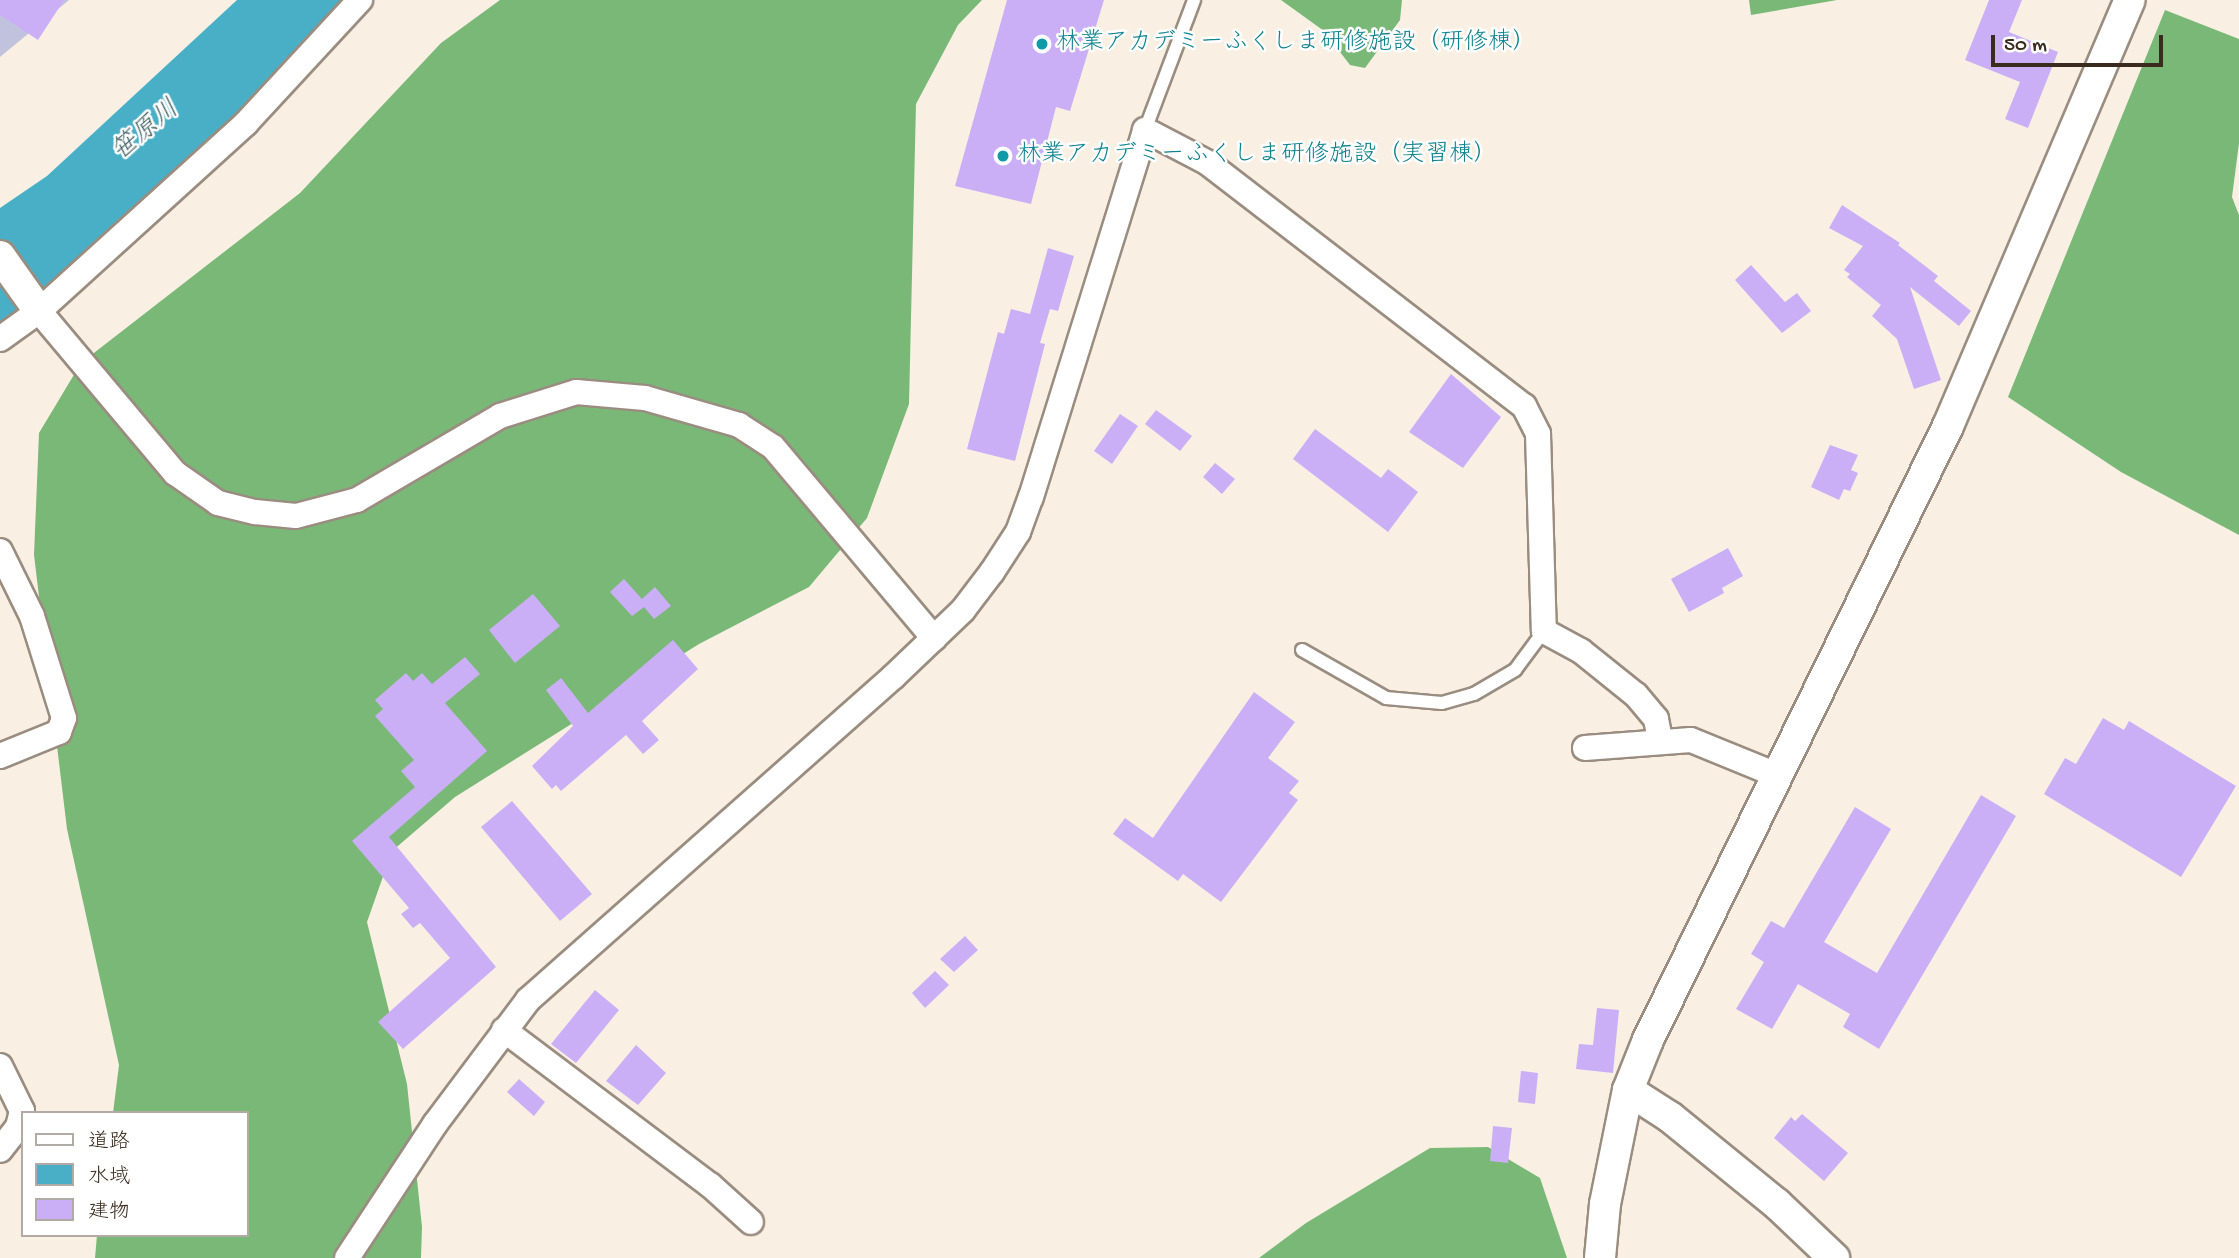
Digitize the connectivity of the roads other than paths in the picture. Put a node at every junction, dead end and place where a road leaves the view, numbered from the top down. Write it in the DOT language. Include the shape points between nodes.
graph roads {
  1 [pos="359,0"];
  2 [pos="1194,0"];
  3 [pos="2130,0"];
  4 [pos="1145,130"];
  5 [pos="0,256"];
  6 [pos="36,305"];
  7 [pos="0,339"];
  8 [pos="0,551"];
  9 [pos="1544,631"];
  10 [pos="934,638"];
  11 [pos="1303,650"];
  12 [pos="1660,740"];
  13 [pos="1585,748"];
  14 [pos="0,756"];
  15 [pos="1779,776"];
  16 [pos="504,1030"];
  17 [pos="0,1066"];
  18 [pos="1628,1090"];
  19 [pos="22,1111"];
  20 [pos="21,1115"];
  21 [pos="0,1150"];
  22 [pos="751,1222"];
  23 [pos="347,1258"];
  24 [pos="1600,1258"];
  25 [pos="1834,1258"];
  1 -- 6 [label="street" via="246,124"];
  2 -- 4 [label="lane"];
  3 -- 15 [label="street" via="1948,426"];
  4 -- 9 [label="street" via="1208,163 1506,390 1533,417 1540,457"];
  4 -- 10 [label="street" via="1018,531 963,610"];
  5 -- 6 [label="street"];
  6 -- 7 [label="street"];
  6 -- 10 [label="street" via="175,473 218,503 255,512 296,516 357,500 500,416 576,392 645,398 739,425 773,447"];
  8 -- 14 [label="street" via="32,616 64,718 60,732"];
  9 -- 11 [label="lane" via="1515,670 1474,694 1442,703 1386,698"];
  9 -- 12 [label="street" via="1581,651 1636,695 1656,719"];
  10 -- 16 [label="street" via="593,940 528,1000"];
  12 -- 13 [label="street"];
  12 -- 15 [label="street" via="1704,743"];
  15 -- 18 [label="street" via="1648,1040"];
  16 -- 22 [label="street" via="710,1185"];
  16 -- 23 [label="street" via="435,1124"];
  17 -- 19 [label="street"];
  18 -- 24 [label="street" via="1605,1204"];
  18 -- 25 [label="street" via="1703,1143"];
  20 -- 21 [label="street" via="18,1127"];
}
